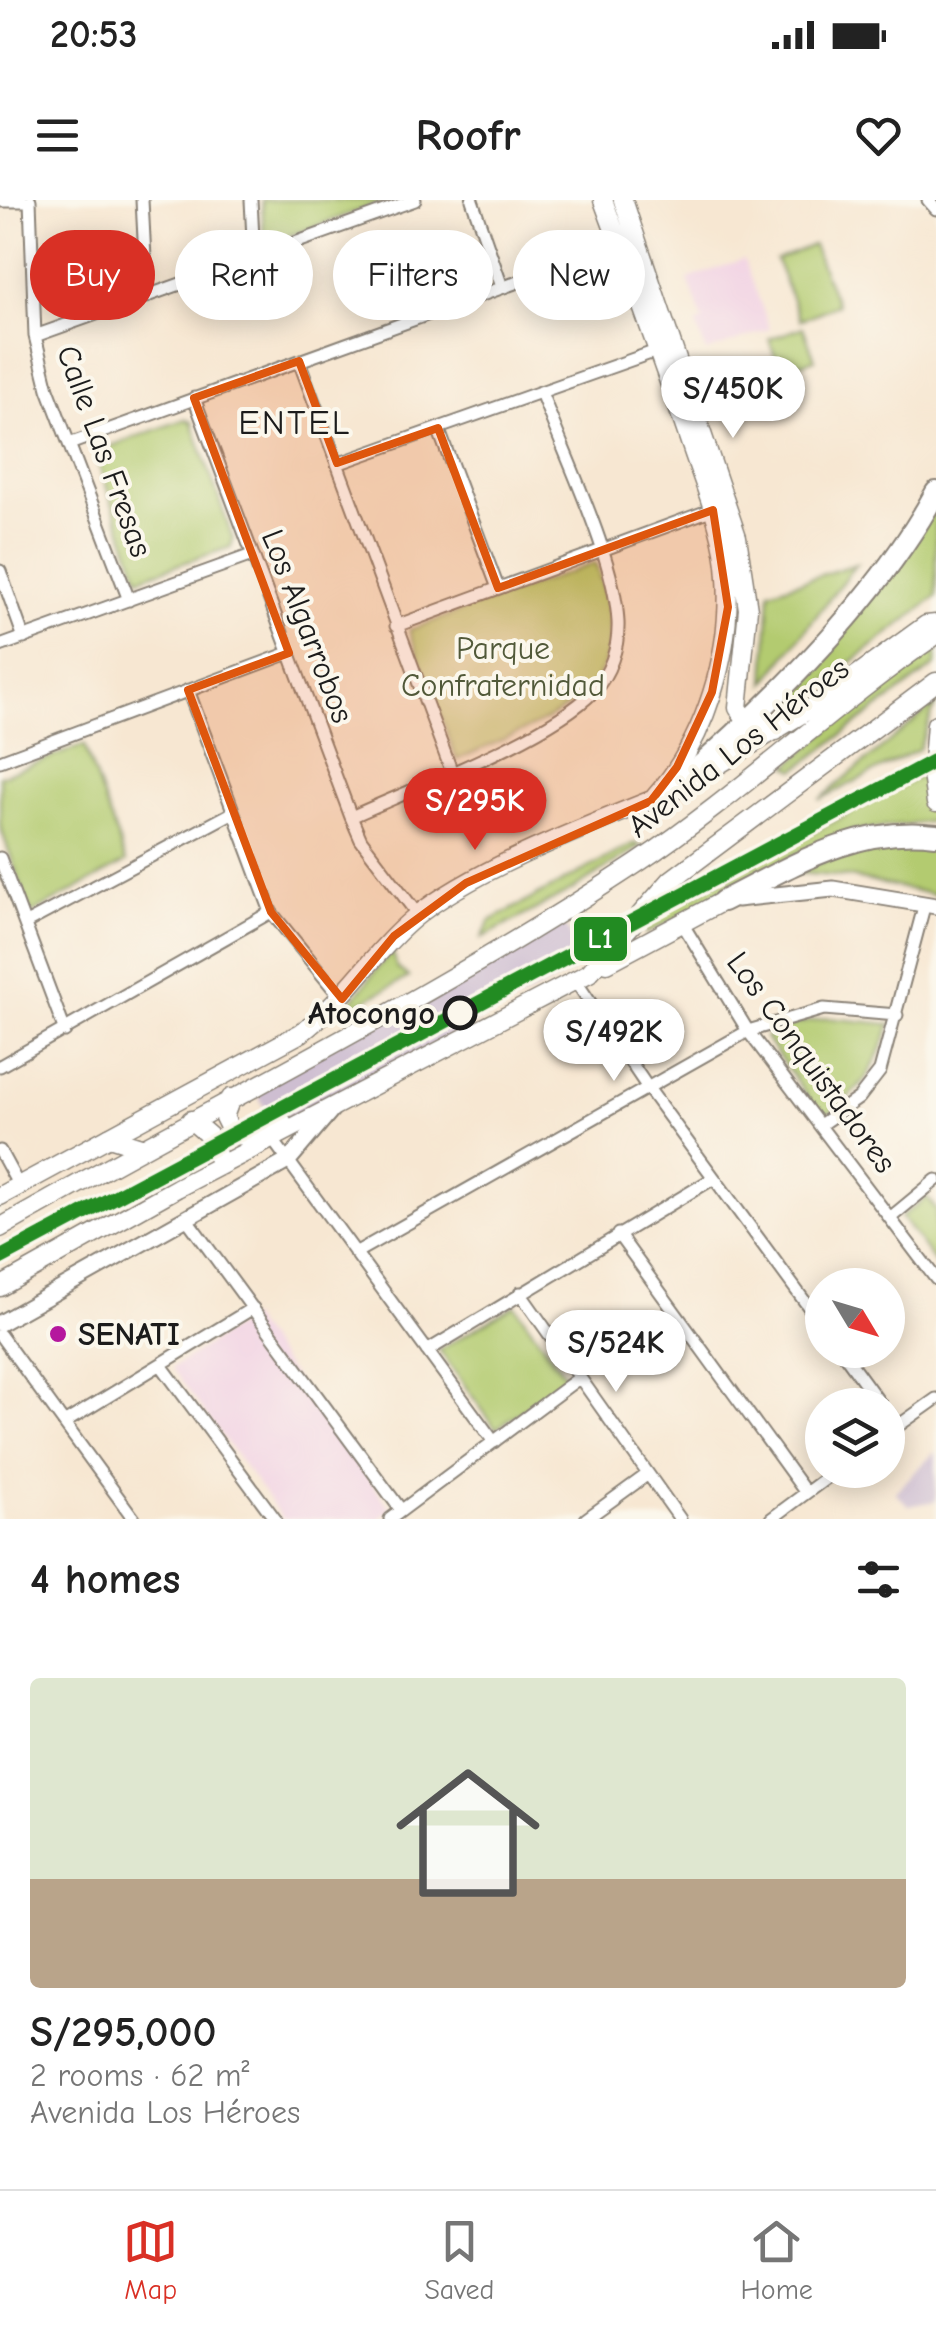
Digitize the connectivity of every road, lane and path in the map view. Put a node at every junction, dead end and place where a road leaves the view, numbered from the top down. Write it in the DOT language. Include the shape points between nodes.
graph roads {
  1 [pos="30,200"];
  2 [pos="142,200"];
  3 [pos="252,200"];
  4 [pos="415,200"];
  5 [pos="472,200"];
  6 [pos="603,200"];
  7 [pos="623,200"];
  8 [pos="928,200"];
  9 [pos="0,201"];
  10 [pos="936,209"];
  11 [pos="144,230"];
  12 [pos="253,230"];
  13 [pos="622,230"];
  14 [pos="627,230"];
  15 [pos="313,237"];
  16 [pos="513,283"];
  17 [pos="645,286"];
  18 [pos="502,287"];
  19 [pos="82,320"];
  20 [pos="36,336"];
  21 [pos="667,347"];
  22 [pos="299,361"];
  23 [pos="541,392"];
  24 [pos="194,398"];
  25 [pos="438,428"];
  26 [pos="72,443"];
  27 [pos="337,464"];
  28 [pos="936,492"];
  29 [pos="721,507"];
  30 [pos="600,550"];
  31 [pos="252,556"];
  32 [pos="0,571"];
  33 [pos="498,588"];
  34 [pos="129,600"];
  35 [pos="936,624"];
  36 [pos="396,626"];
  37 [pos="936,635"];
  38 [pos="24,638"];
  39 [pos="0,646"];
  40 [pos="289,652"];
  41 [pos="936,682"];
  42 [pos="188,690"];
  43 [pos="750,724"];
  44 [pos="936,724"];
  45 [pos="776,731"];
  46 [pos="0,761"];
  47 [pos="451,770"];
  48 [pos="660,797"];
  49 [pos="936,804"];
  50 [pos="232,814"];
  51 [pos="351,817"];
  52 [pos="929,834"];
  53 [pos="0,858"];
  54 [pos="723,901"];
  55 [pos="931,905"];
  56 [pos="271,912"];
  57 [pos="418,914"];
  58 [pos="26,923"];
  59 [pos="682,923"];
  60 [pos="582,976"];
  61 [pos="342,999"];
  62 [pos="897,1015"];
  63 [pos="748,1031"];
  64 [pos="65,1032"];
  65 [pos="0,1066"];
  66 [pos="648,1088"];
  67 [pos="231,1098"];
  68 [pos="334,1108"];
  69 [pos="191,1120"];
  70 [pos="310,1120"];
  71 [pos="820,1125"];
  72 [pos="109,1137"];
  73 [pos="273,1140"];
  74 [pos="140,1147"];
  75 [pos="0,1152"];
  76 [pos="288,1161"];
  77 [pos="219,1166"];
  78 [pos="714,1178"];
  79 [pos="932,1184"];
  80 [pos="19,1186"];
  81 [pos="0,1196"];
  82 [pos="936,1200"];
  83 [pos="186,1218"];
  84 [pos="890,1218"];
  85 [pos="0,1228"];
  86 [pos="618,1234"];
  87 [pos="355,1253"];
  88 [pos="936,1280"];
  89 [pos="0,1287"];
  90 [pos="520,1293"];
  91 [pos="805,1302"];
  92 [pos="253,1308"];
  93 [pos="0,1322"];
  94 [pos="0,1335"];
  95 [pos="427,1350"];
  96 [pos="161,1365"];
  97 [pos="579,1378"];
  98 [pos="936,1399"];
  99 [pos="905,1421"];
  100 [pos="64,1422"];
  101 [pos="494,1442"];
  102 [pos="648,1474"];
  103 [pos="813,1488"];
  104 [pos="806,1493"];
  105 [pos="401,1510"];
  106 [pos="134,1519"];
  107 [pos="274,1519"];
  108 [pos="390,1519"];
  109 [pos="586,1519"];
  110 [pos="680,1519"];
  111 [pos="771,1519"];
  1 -- 9 [label="street"];
  1 -- 20 [label="street, Calle Las Fresas"];
  2 -- 11 [label="street"];
  3 -- 12 [label="street"];
  4 -- 15 [label="street"];
  5 -- 18 [label="street"];
  6 -- 13 [label="main road"];
  7 -- 14 [label="main road"];
  8 -- 10 [label="street"];
  16 -- 18 [label="street"];
  17 -- 21 [label="main road"];
  18 -- 22 [label="street"];
  19 -- 20 [label="street"];
  20 -- 26 [label="street, Calle Las Fresas" via="48,389"];
  21 -- 23 [label="street"];
  21 -- 29 [label="main road"];
  22 -- 24 [label="street"];
  22 -- 27 [label="street"];
  23 -- 25 [label="street"];
  23 -- 30 [label="street"];
  24 -- 26 [label="street"];
  24 -- 31 [label="street, Los Algarrobos"];
  25 -- 27 [label="street"];
  25 -- 33 [label="street"];
  26 -- 34 [label="street, Calle Las Fresas"];
  27 -- 36 [label="street"];
  28 -- 43 [label="highway" via="882,570"];
  29 -- 30 [label="street"];
  29 -- 43 [label="main road" via="748,594 736,695"];
  29 -- 48 [label="main road" via="726,632 712,692"];
  30 -- 33 [label="street"];
  30 -- 47 [label="street" via="618,622 614,655 597,688 546,726"];
  31 -- 34 [label="street"];
  31 -- 40 [label="street, Los Algarrobos"];
  32 -- 38 [label="street"];
  33 -- 36 [label="street"];
  34 -- 38 [label="street"];
  35 -- 45 [label="main road, Avenida Los Héroes"];
  36 -- 47 [label="street"];
  37 -- 67 [label="main road, Avenida Los Héroes" via="636,864"];
  38 -- 39 [label="street"];
  40 -- 42 [label="street"];
  40 -- 51 [label="street, Los Algarrobos"];
  41 -- 60 [label="main road, Avenida Los Héroes" via="671,880"];
  42 -- 46 [label="street"];
  42 -- 50 [label="street"];
  43 -- 45 [label="main road"];
  43 -- 48 [label="highway"];
  44 -- 49 [label="main road"];
  45 -- 48 [label="main road, Avenida Los Héroes"];
  47 -- 51 [label="street"];
  48 -- 57 [label="main road, Avenida Los Héroes" via="466,884"];
  50 -- 56 [label="street"];
  50 -- 58 [label="street"];
  51 -- 57 [label="street, Los Algarrobos"];
  52 -- 54 [label="highway" via="848,841"];
  53 -- 58 [label="street"];
  54 -- 55 [label="street" via="833,889"];
  54 -- 59 [label="main road"];
  55 -- 62 [label="street"];
  56 -- 61 [label="street"];
  56 -- 64 [label="street"];
  57 -- 61 [label="main road, Avenida Los Héroes"];
  58 -- 64 [label="street"];
  59 -- 60 [label="main road"];
  59 -- 63 [label="street, Los Conquistadores"];
  60 -- 66 [label="street"];
  60 -- 68 [label="main road, Avenida Los Héroes"];
  61 -- 72 [label="main road, Avenida Los Héroes" via="301,1033"];
  62 -- 63 [label="street" via="835,1008"];
  62 -- 71 [label="street" via="870,1088"];
  63 -- 66 [label="street"];
  63 -- 71 [label="street, Los Conquistadores"];
  64 -- 65 [label="street"];
  66 -- 78 [label="street"];
  66 -- 87 [label="street"];
  67 -- 69 [label="main road, Avenida Los Héroes"];
  67 -- 70 [label="main road" via="225,1123 238,1137"];
  68 -- 70 [label="main road, Avenida Los Héroes"];
  68 -- 76 [label="street, Avenida Los Héroes"];
  69 -- 74 [label="main road, Avenida Los Héroes"];
  69 -- 77 [label="main road" via="214,1140"];
  70 -- 73 [label="main road, Avenida Los Héroes"];
  71 -- 84 [label="street, Los Conquistadores"];
  72 -- 74 [label="main road"];
  72 -- 80 [label="main road, Avenida Los Héroes"];
  73 -- 76 [label="street"];
  73 -- 77 [label="main road, Avenida Los Héroes"];
  74 -- 85 [label="main road, Avenida Los Héroes"];
  75 -- 80 [label="street"];
  76 -- 83 [label="street, Avenida Los Héroes"];
  76 -- 87 [label="street"];
  77 -- 89 [label="main road, Avenida Los Héroes"];
  78 -- 86 [label="street"];
  78 -- 91 [label="street"];
  79 -- 82 [label="street"];
  79 -- 84 [label="street"];
  80 -- 81 [label="main road, Avenida Los Héroes"];
  83 -- 92 [label="street"];
  83 -- 93 [label="street, Avenida Los Héroes"];
  84 -- 88 [label="street, Los Conquistadores"];
  86 -- 90 [label="street"];
  86 -- 104 [label="street"];
  87 -- 95 [label="street"];
  90 -- 95 [label="street"];
  90 -- 97 [label="street"];
  92 -- 96 [label="street"];
  92 -- 105 [label="street"];
  94 -- 100 [label="street"];
  95 -- 101 [label="street"];
  96 -- 100 [label="street"];
  96 -- 107 [label="street"];
  97 -- 101 [label="street"];
  97 -- 102 [label="street"];
  98 -- 99 [label="street"];
  100 -- 106 [label="street"];
  101 -- 105 [label="street"];
  102 -- 109 [label="street"];
  102 -- 110 [label="street"];
  103 -- 104 [label="street"];
  104 -- 111 [label="street"];
  105 -- 108 [label="street"];
}
